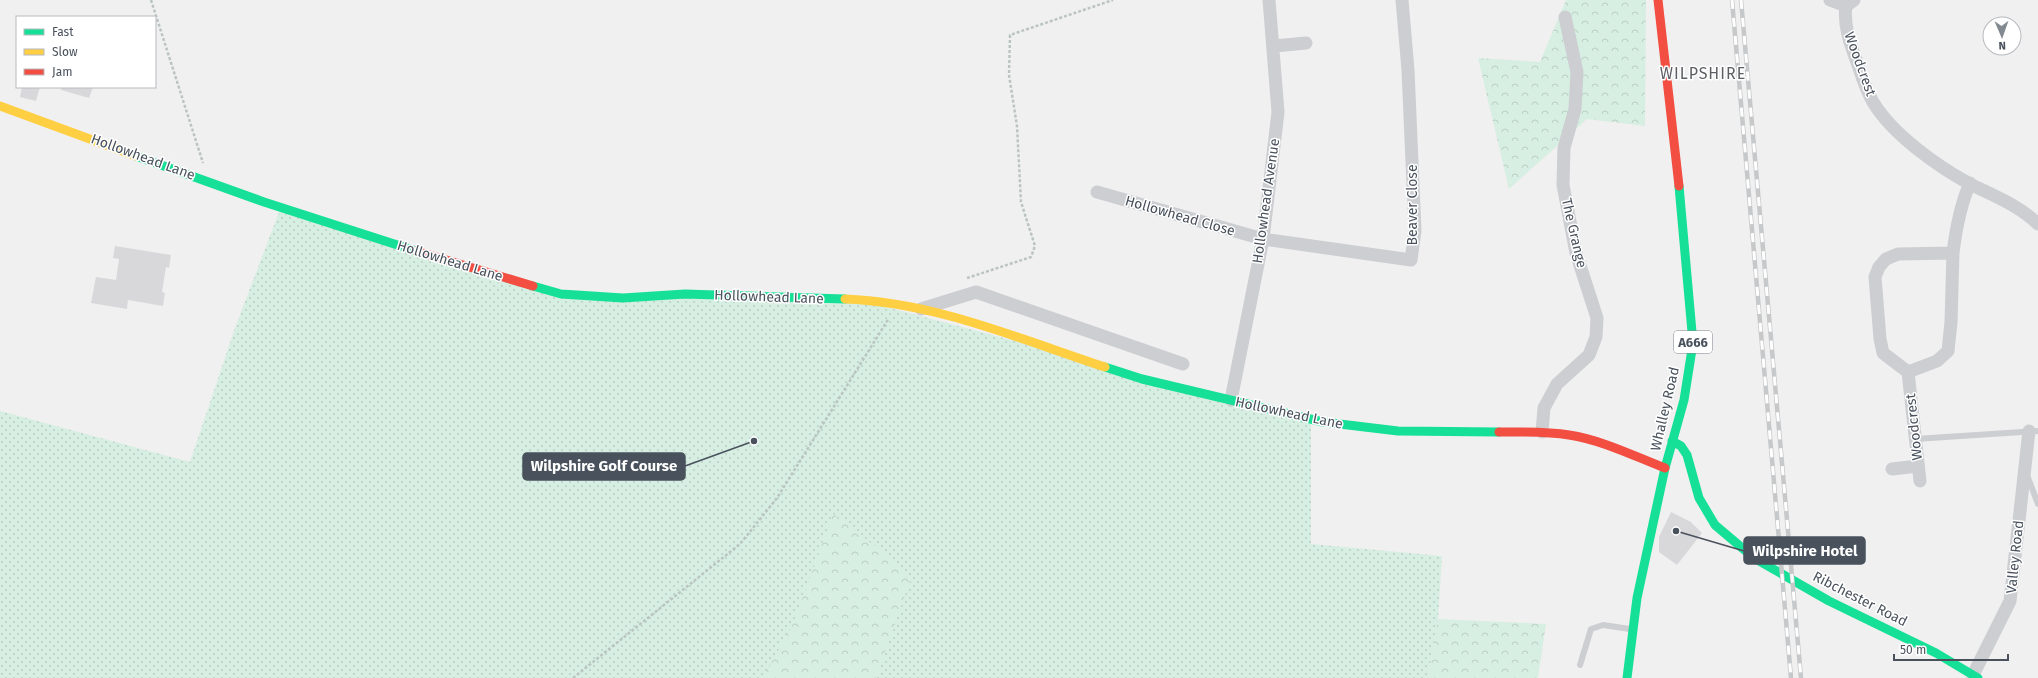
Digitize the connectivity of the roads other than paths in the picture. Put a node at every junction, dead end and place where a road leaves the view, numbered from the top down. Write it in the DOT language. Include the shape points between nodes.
graph roads {
  1 [pos="1269,0"];
  2 [pos="1402,0"];
  3 [pos="1658,0"];
  4 [pos="1830,0"];
  5 [pos="1850,3"];
  6 [pos="1565,17"];
  7 [pos="1306,42"];
  8 [pos="1274,46"];
  9 [pos="0,106"];
  10 [pos="1970,183"];
  11 [pos="1097,192"];
  12 [pos="2038,224"];
  13 [pos="1263,239"];
  14 [pos="1953,253"];
  15 [pos="920,310"];
  16 [pos="1183,364"];
  17 [pos="1908,372"];
  18 [pos="1231,400"];
  19 [pos="2033,431"];
  20 [pos="1542,432"];
  21 [pos="1915,439"];
  22 [pos="1672,441"];
  23 [pos="1918,466"];
  24 [pos="1665,468"];
  25 [pos="2025,468"];
  26 [pos="1892,469"];
  27 [pos="1920,481"];
  28 [pos="2038,504"];
  29 [pos="1633,629"];
  30 [pos="1580,665"];
  31 [pos="1976,677"];
  32 [pos="1626,678"];
  1 -- 8 [label="street, Hollowhead Avenue"];
  2 -- 13 [label="street, Beaver Close" via="1408,70 1415,231 1411,260"];
  3 -- 22 [label="main road, Whalley Road / A666" via="1683,220 1693,343 1684,400"];
  4 -- 5 [label="street"];
  5 -- 10 [label="street, Woodcrest" via="1844,18 1852,49 1873,102 1891,124 1925,154"];
  6 -- 20 [label="street, The Grange" via="1577,72 1575,108 1564,148 1563,185 1576,253 1597,318 1596,337 1589,355 1557,384 1544,408"];
  7 -- 8 [label="street"];
  8 -- 13 [label="street, Hollowhead Avenue" via="1278,112"];
  9 -- 15 [label="main road, Hollowhead Lane" via="264,202 561,294 623,298 685,294 787,296 897,304"];
  10 -- 12 [label="street, Woodcrest" via="2028,214"];
  10 -- 14 [label="street" via="1957,220"];
  11 -- 13 [label="street, Hollowhead Close"];
  13 -- 18 [label="street, Hollowhead Avenue"];
  14 -- 17 [label="street" via="1952,314 1948,351 1937,360"];
  14 -- 17 [label="street" via="1898,254 1886,259 1879,267 1876,277 1883,353"];
  15 -- 16 [label="street" via="976,292"];
  15 -- 18 [label="main road, Hollowhead Lane" via="946,315 1142,379"];
  17 -- 21 [label="street, Woodcrest"];
  18 -- 20 [label="main road, Hollowhead Lane" via="1323,422 1398,431"];
  19 -- 21 [label="lane"];
  19 -- 25 [label="street, Valley Road"];
  20 -- 24 [label="main road, Hollowhead Lane" via="1571,435"];
  21 -- 23 [label="street, Woodcrest"];
  22 -- 24 [label="main road, Whalley Road / A666"];
  22 -- 31 [label="main road, Ribchester Road" via="1681,446 1687,455 1699,498 1715,525 1754,558 1829,601 1936,653"];
  23 -- 26 [label="street"];
  23 -- 27 [label="street, Woodcrest"];
  24 -- 29 [label="main road, Whalley Road / A666" via="1637,598"];
  25 -- 28 [label="lane"];
  25 -- 31 [label="street, Valley Road" via="2010,601"];
  29 -- 30 [label="lane" via="1603,625 1591,629"];
  29 -- 32 [label="main road, Whalley Road / A666"];
}
